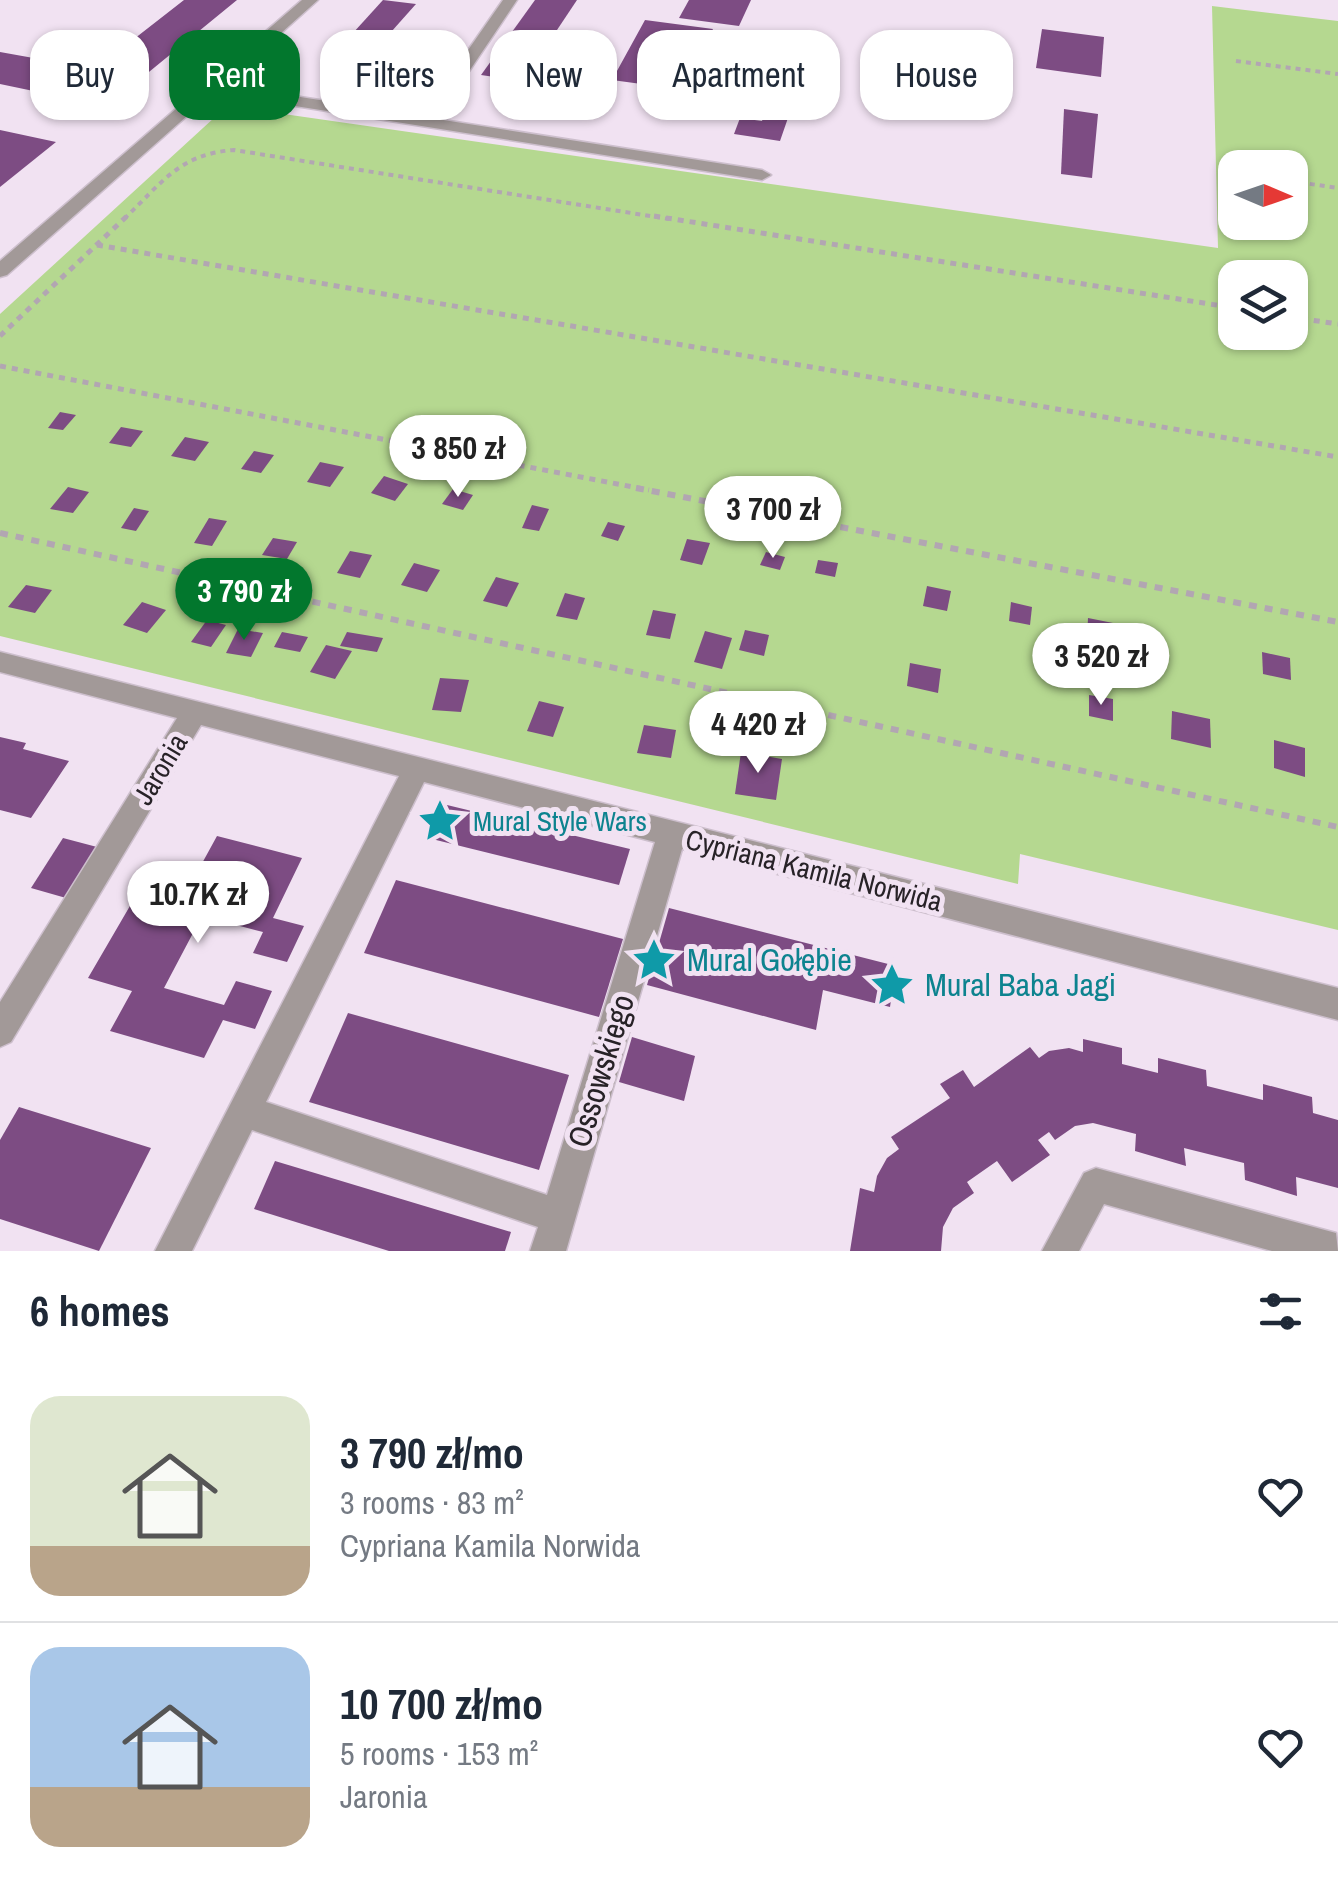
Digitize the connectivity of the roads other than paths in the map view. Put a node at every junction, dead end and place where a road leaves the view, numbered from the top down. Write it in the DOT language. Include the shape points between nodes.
graph roads {
  1 [pos="311,0"];
  2 [pos="510,0"];
  3 [pos="277,30"];
  4 [pos="300,102"];
  5 [pos="173,120"];
  6 [pos="426,122"];
  7 [pos="762,174"];
  8 [pos="0,272"];
  9 [pos="0,662"];
  10 [pos="195,712"];
  11 [pos="417,768"];
  12 [pos="672,833"];
  13 [pos="1338,1004"];
  14 [pos="0,1031"];
  15 [pos="244,1111"];
  16 [pos="558,1216"];
  17 [pos="173,1251"];
  18 [pos="548,1251"];
  19 [pos="1060,1251"];
  20 [pos="1336,1251"];
  1 -- 3 [label="street"];
  2 -- 6 [label="street"];
  4 -- 6 [label="street"];
  5 -- 8 [label="street"];
  6 -- 7 [label="street"];
  9 -- 10 [label="street, Cypriana Kamila Norwida"];
  10 -- 11 [label="street, Cypriana Kamila Norwida"];
  10 -- 14 [label="street, Jaronia"];
  11 -- 12 [label="street, Cypriana Kamila Norwida"];
  11 -- 15 [label="street"];
  12 -- 13 [label="street, Cypriana Kamila Norwida"];
  12 -- 16 [label="street, Ossowskiego"];
  15 -- 16 [label="street"];
  15 -- 17 [label="street"];
  16 -- 18 [label="street, Ossowskiego"];
  19 -- 20 [label="street" via="1096,1184"];
}
